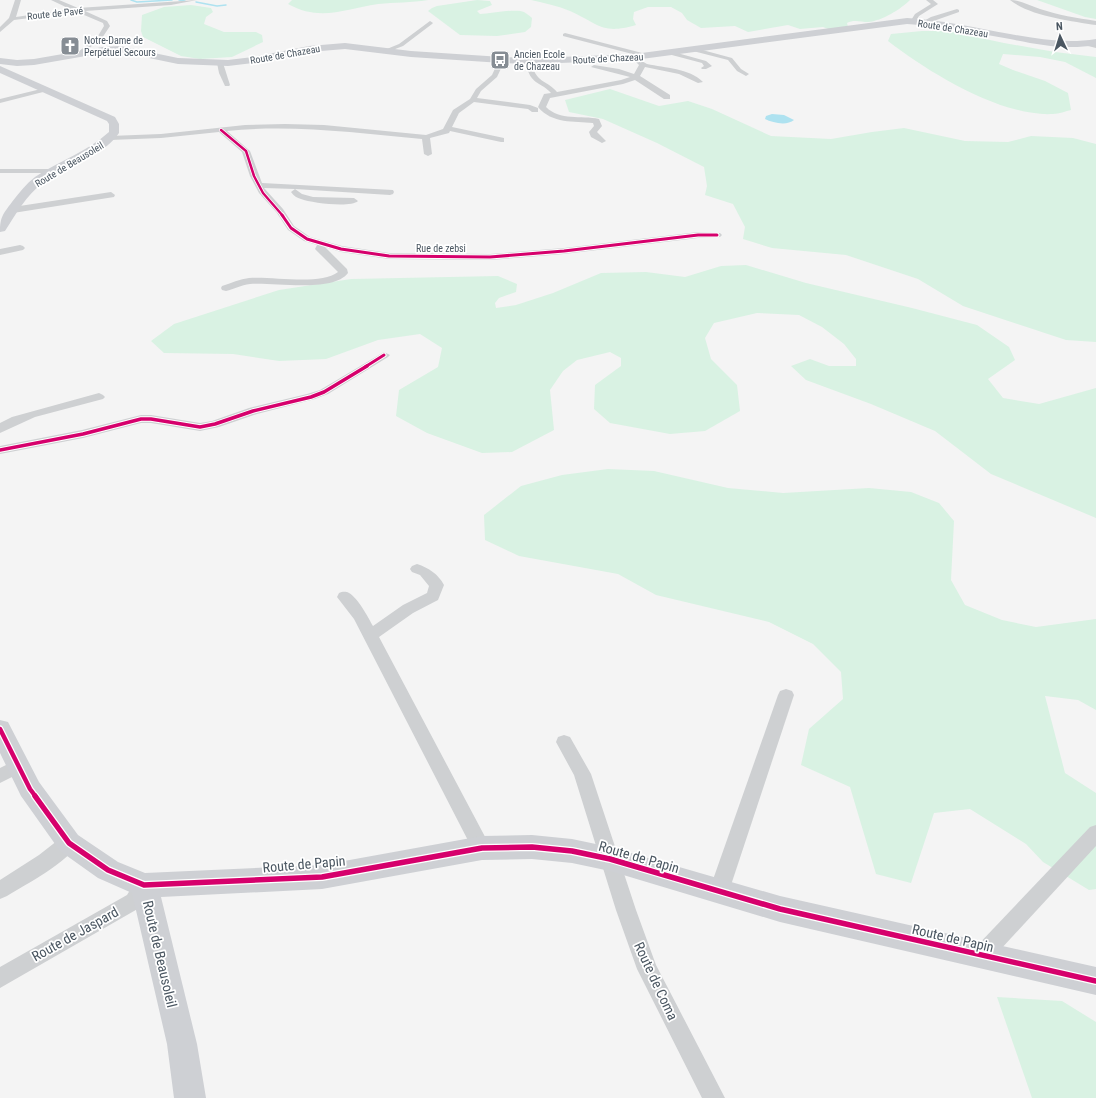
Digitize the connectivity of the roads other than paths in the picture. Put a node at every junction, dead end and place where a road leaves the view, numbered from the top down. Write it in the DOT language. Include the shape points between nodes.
graph roads {
  1 [pos="18,0"];
  2 [pos="54,0"];
  3 [pos="194,0"];
  4 [pos="929,0"];
  5 [pos="1013,0"];
  6 [pos="76,10"];
  7 [pos="957,11"];
  8 [pos="12,19"];
  9 [pos="913,22"];
  10 [pos="925,22"];
  11 [pos="430,23"];
  12 [pos="1096,23"];
  13 [pos="0,30"];
  14 [pos="565,35"];
  15 [pos="1096,42"];
  16 [pos="1086,44"];
  17 [pos="1096,46"];
  18 [pos="695,50"];
  19 [pos="385,51"];
  20 [pos="670,53"];
  21 [pos="79,54"];
  22 [pos="648,56"];
  23 [pos="634,57"];
  24 [pos="502,60"];
  25 [pos="535,61"];
  26 [pos="220,63"];
  27 [pos="643,65"];
  28 [pos="594,67"];
  29 [pos="0,68"];
  30 [pos="704,68"];
  31 [pos="746,74"];
  32 [pos="636,77"];
  33 [pos="700,82"];
  34 [pos="227,85"];
  35 [pos="45,90"];
  36 [pos="555,94"];
  37 [pos="666,97"];
  38 [pos="473,100"];
  39 [pos="0,101"];
  40 [pos="535,110"];
  41 [pos="448,128"];
  42 [pos="221,130"];
  43 [pos="426,137"];
  44 [pos="110,138"];
  45 [pos="501,140"];
  46 [pos="602,141"];
  47 [pos="428,154"];
  48 [pos="0,171"];
  49 [pos="54,171"];
  50 [pos="259,185"];
  51 [pos="294,187"];
  52 [pos="390,192"];
  53 [pos="111,195"];
  54 [pos="354,201"];
  55 [pos="13,210"];
  56 [pos="0,228"];
  57 [pos="717,235"];
  58 [pos="322,243"];
  59 [pos="20,248"];
  60 [pos="0,252"];
  61 [pos="226,288"];
  62 [pos="384,355"];
  63 [pos="99,397"];
  64 [pos="0,429"];
  65 [pos="0,450"];
  66 [pos="417,569"];
  67 [pos="344,597"];
  68 [pos="370,635"];
  69 [pos="786,695"];
  70 [pos="0,729"];
  71 [pos="564,742"];
  72 [pos="9,771"];
  73 [pos="1096,833"];
  74 [pos="70,843"];
  75 [pos="482,848"];
  76 [pos="610,859"];
  77 [pos="144,885"];
  78 [pos="0,890"];
  79 [pos="719,891"];
  80 [pos="981,956"];
  81 [pos="0,978"];
  82 [pos="1096,981"];
  83 [pos="190,1098"];
  84 [pos="714,1098"];
  1 -- 8 [label="street"];
  2 -- 6 [label="street"];
  3 -- 6 [label="street, Route de Pavé"];
  4 -- 9 [label="street" via="935,4 917,15"];
  5 -- 12 [label="street" via="1060,17"];
  6 -- 8 [label="street, Route de Pavé"];
  6 -- 21 [label="street" via="105,22 107,26 100,37"];
  7 -- 10 [label="street"];
  8 -- 13 [label="street"];
  9 -- 10 [label="main road, Route de Chazeau"];
  9 -- 18 [label="main road, Route de Chazeau"];
  10 -- 16 [label="main road, Route de Chazeau" via="1043,43"];
  11 -- 19 [label="street" via="401,44"];
  14 -- 22 [label="street"];
  15 -- 16 [label="main road, Route de Chazeau"];
  16 -- 17 [label="street"];
  18 -- 20 [label="main road, Route de Chazeau"];
  18 -- 31 [label="street" via="730,59"];
  19 -- 24 [label="main road, Route de Chazeau"];
  19 -- 26 [label="main road, Route de Chazeau" via="351,46 327,47"];
  20 -- 22 [label="main road, Route de Chazeau"];
  20 -- 30 [label="street" via="704,62 709,66"];
  21 -- 26 [label="main road, Route de Chazeau" via="125,50 178,61"];
  21 -- 29 [label="main road, Route de Chazeau"];
  22 -- 23 [label="main road, Route de Chazeau"];
  23 -- 25 [label="main road, Route de Chazeau"];
  23 -- 27 [label="street"];
  24 -- 25 [label="main road, Route de Chazeau"];
  24 -- 38 [label="street" via="495,76 478,90"];
  25 -- 36 [label="street" via="530,68 532,76 536,82 551,87"];
  26 -- 34 [label="street"];
  27 -- 32 [label="street"];
  27 -- 33 [label="street" via="681,74"];
  28 -- 32 [label="street"];
  29 -- 35 [label="main road, Route de Beausoleil"];
  32 -- 36 [label="street" via="623,82"];
  32 -- 37 [label="street"];
  35 -- 39 [label="street"];
  35 -- 44 [label="main road, Route de Beausoleil" via="111,119 114,133"];
  36 -- 46 [label="street" via="547,96 543,104 542,107 547,113 556,117 596,121 598,126 593,132"];
  38 -- 40 [label="street" via="530,107"];
  38 -- 41 [label="street" via="456,112"];
  41 -- 43 [label="street" via="446,131"];
  41 -- 45 [label="street"];
  42 -- 43 [label="street" via="245,127 324,126"];
  42 -- 44 [label="street"];
  42 -- 50 [label="street, Rue de zebsi" via="246,151 249,165"];
  43 -- 47 [label="street"];
  44 -- 49 [label="main road, Route de Beausoleil"];
  48 -- 49 [label="street"];
  49 -- 55 [label="main road, Route de Beausoleil" via="32,185"];
  50 -- 51 [label="street"];
  50 -- 58 [label="street, Rue de zebsi" via="291,228 307,239"];
  51 -- 52 [label="street"];
  51 -- 54 [label="street" via="298,195 319,200"];
  53 -- 55 [label="street"];
  55 -- 56 [label="main road, Route de Beausoleil"];
  57 -- 58 [label="street, Rue de zebsi" via="490,257 389,256 341,249"];
  58 -- 61 [label="street" via="320,249 342,268 343,273 337,278 304,282 248,281"];
  59 -- 60 [label="street"];
  62 -- 65 [label="street" via="324,392 214,424 200,427 141,419"];
  63 -- 64 [label="street" via="6,423"];
  66 -- 68 [label="street" via="425,572 437,585 433,596 408,609"];
  67 -- 68 [label="street" via="360,616"];
  68 -- 75 [label="street"];
  69 -- 79 [label="street"];
  70 -- 72 [label="main road, Route de Beausoleil"];
  71 -- 76 [label="street, Route de Coma" via="582,774"];
  72 -- 74 [label="main road, Route de Beausoleil" via="30,789"];
  73 -- 80 [label="street"];
  74 -- 77 [label="main road, Route de Beausoleil" via="108,870"];
  74 -- 78 [label="street"];
  75 -- 76 [label="main road, Route de Papin" via="532,846"];
  75 -- 77 [label="main road, Route de Papin" via="322,877"];
  76 -- 79 [label="main road, Route de Papin"];
  76 -- 84 [label="street, Route de Coma" via="648,969"];
  77 -- 81 [label="street, Route de Jaspard" via="134,902"];
  77 -- 83 [label="main road, Route de Beausoleil" via="182,1044"];
  79 -- 80 [label="main road, Route de Papin" via="780,909"];
  80 -- 82 [label="main road, Route de Papin"];
}
